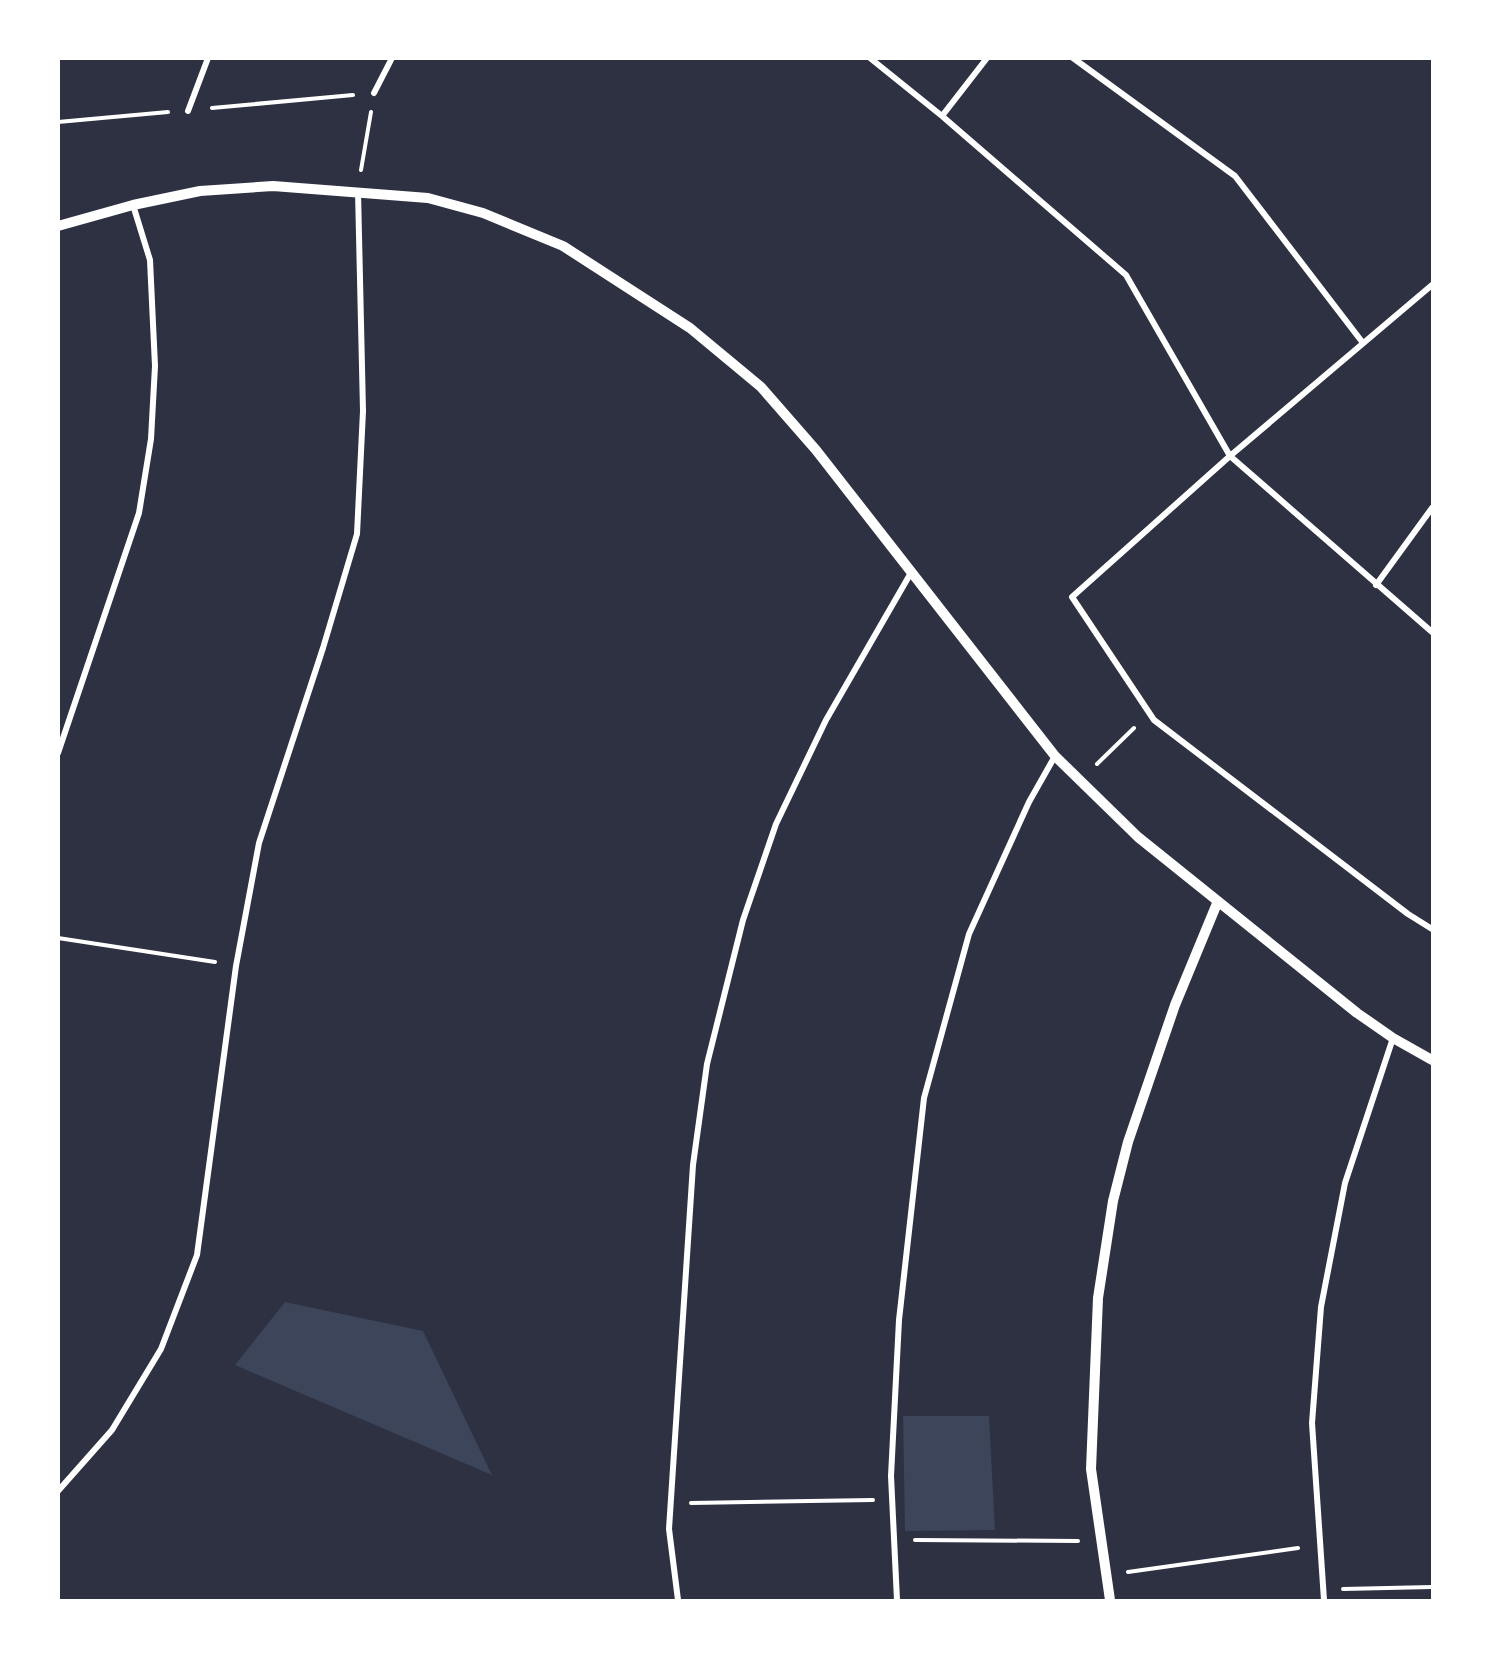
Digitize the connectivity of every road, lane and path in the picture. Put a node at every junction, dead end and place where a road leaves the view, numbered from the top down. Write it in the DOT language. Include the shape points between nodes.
graph roads {
  1 [pos="208,58"];
  2 [pos="392,58"];
  3 [pos="870,58"];
  4 [pos="987,58"];
  5 [pos="1073,58"];
  6 [pos="374,93"];
  7 [pos="188,111"];
  8 [pos="942,116"];
  9 [pos="58,122"];
  10 [pos="358,191"];
  11 [pos="134,205"];
  12 [pos="58,226"];
  13 [pos="1432,285"];
  14 [pos="1364,343"];
  15 [pos="1230,456"];
  16 [pos="1432,508"];
  17 [pos="912,572"];
  18 [pos="1376,585"];
  19 [pos="1432,632"];
  20 [pos="1128,719"];
  21 [pos="58,753"];
  22 [pos="1055,756"];
  23 [pos="1080,779"];
  24 [pos="1218,901"];
  25 [pos="1432,929"];
  26 [pos="58,938"];
  27 [pos="236,966"];
  28 [pos="1393,1038"];
  29 [pos="1432,1060"];
  30 [pos="58,1491"];
  31 [pos="891,1499"];
  32 [pos="671,1503"];
  33 [pos="894,1540"];
  34 [pos="1100,1541"];
  35 [pos="1320,1545"];
  36 [pos="1106,1575"];
  37 [pos="1432,1587"];
  38 [pos="1323,1590"];
  39 [pos="678,1600"];
  40 [pos="897,1600"];
  41 [pos="1110,1600"];
  42 [pos="1324,1600"];
  1 -- 7 [label="street"];
  2 -- 6 [label="street"];
  3 -- 8 [label="street"];
  4 -- 8 [label="street"];
  5 -- 14 [label="street" via="1235,176"];
  6 -- 7 [label="path"];
  6 -- 10 [label="path"];
  7 -- 9 [label="path"];
  8 -- 15 [label="street" via="1126,275"];
  10 -- 11 [label="street" via="273,186 200,191"];
  10 -- 17 [label="street" via="428,198 483,213 563,246 681,322 761,387"];
  10 -- 27 [label="street" via="363,411 357,534 259,843"];
  11 -- 12 [label="street"];
  11 -- 21 [label="street" via="150,260 155,366 151,439 139,513"];
  13 -- 14 [label="street"];
  14 -- 15 [label="street"];
  15 -- 18 [label="street"];
  15 -- 25 [label="street" via="1072,597 1154,720"];
  16 -- 18 [label="street"];
  17 -- 22 [label="street"];
  17 -- 32 [label="street" via="826,720 776,824 728,972 706,1064 693,1165"];
  18 -- 19 [label="street"];
  20 -- 23 [label="path" via="1134,729"];
  22 -- 23 [label="street"];
  22 -- 31 [label="street" via="1029,802 969,934 924,1098 899,1320"];
  23 -- 24 [label="street" via="1138,837"];
  24 -- 28 [label="street"];
  24 -- 34 [label="street" via="1174,1005 1128,1142 1113,1202 1098,1298 1093,1391 1091,1469"];
  26 -- 27 [label="path"];
  27 -- 30 [label="street" via="198,1255 160,1349 112,1430"];
  28 -- 29 [label="street"];
  28 -- 35 [label="street" via="1345,1183 1321,1307 1312,1423"];
  31 -- 32 [label="path"];
  31 -- 33 [label="street"];
  32 -- 39 [label="street" via="669,1529"];
  33 -- 34 [label="path"];
  33 -- 40 [label="street"];
  34 -- 36 [label="street"];
  35 -- 36 [label="path"];
  35 -- 38 [label="street"];
  36 -- 41 [label="street"];
  37 -- 38 [label="path"];
  38 -- 42 [label="street"];
}
